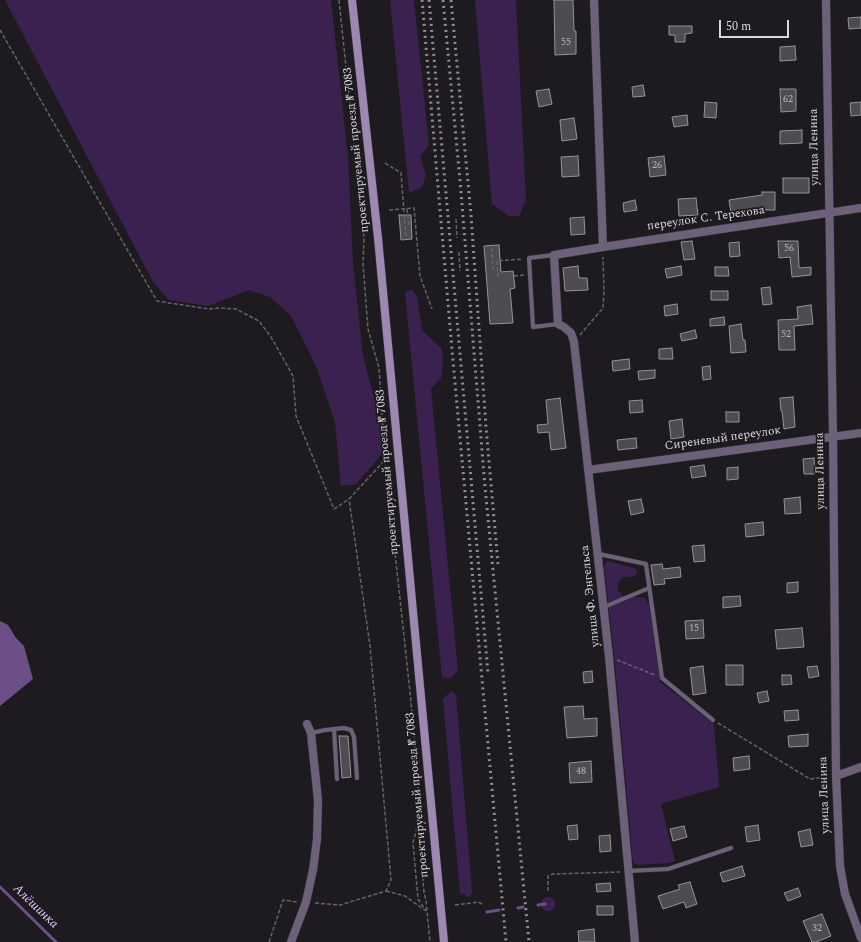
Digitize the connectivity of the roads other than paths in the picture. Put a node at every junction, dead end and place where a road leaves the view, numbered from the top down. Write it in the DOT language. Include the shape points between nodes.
graph roads {
  1 [pos="352,0"];
  2 [pos="594,0"];
  3 [pos="826,0"];
  4 [pos="861,208"];
  5 [pos="828,214"];
  6 [pos="603,247"];
  7 [pos="554,255"];
  8 [pos="558,324"];
  9 [pos="861,432"];
  10 [pos="833,436"];
  11 [pos="588,470"];
  12 [pos="598,554"];
  13 [pos="648,588"];
  14 [pos="604,606"];
  15 [pos="713,720"];
  16 [pos="307,724"];
  17 [pos="334,729"];
  18 [pos="311,733"];
  19 [pos="861,767"];
  20 [pos="836,776"];
  21 [pos="357,778"];
  22 [pos="337,779"];
  23 [pos="731,848"];
  24 [pos="628,871"];
  25 [pos="861,938"];
  26 [pos="290,942"];
  27 [pos="444,942"];
  28 [pos="635,942"];
  1 -- 27 [label="main road, проектируемый проезд № 7083" via="378,238"];
  2 -- 6 [label="street"];
  3 -- 5 [label="street, улица Ленина"];
  4 -- 5 [label="street, переулок С. Терехова"];
  5 -- 6 [label="street, переулок С. Терехова"];
  5 -- 10 [label="street, улица Ленина"];
  6 -- 7 [label="street, переулок С. Терехова"];
  7 -- 8 [label="street"];
  7 -- 8 [label="lane" via="529,258 533,326"];
  8 -- 11 [label="street, улица Ф. Энгельса" via="571,333 574,342"];
  9 -- 10 [label="street, Сиреневый переулок"];
  10 -- 11 [label="street, Сиреневый переулок"];
  10 -- 20 [label="street, улица Ленина"];
  11 -- 12 [label="street, улица Ф. Энгельса"];
  12 -- 13 [label="lane" via="646,564"];
  12 -- 14 [label="street, улица Ф. Энгельса"];
  13 -- 14 [label="lane"];
  13 -- 15 [label="lane" via="651,594 662,678"];
  14 -- 24 [label="street, улица Ф. Энгельса"];
  16 -- 18 [label="street"];
  17 -- 18 [label="lane"];
  17 -- 21 [label="lane" via="348,729 353,733"];
  17 -- 22 [label="lane"];
  18 -- 26 [label="street" via="318,800 315,857 306,902"];
  19 -- 20 [label="street"];
  20 -- 25 [label="street, улица Ленина" via="840,866 845,894"];
  23 -- 24 [label="lane" via="668,869"];
  24 -- 28 [label="street, улица Ф. Энгельса"];
}
